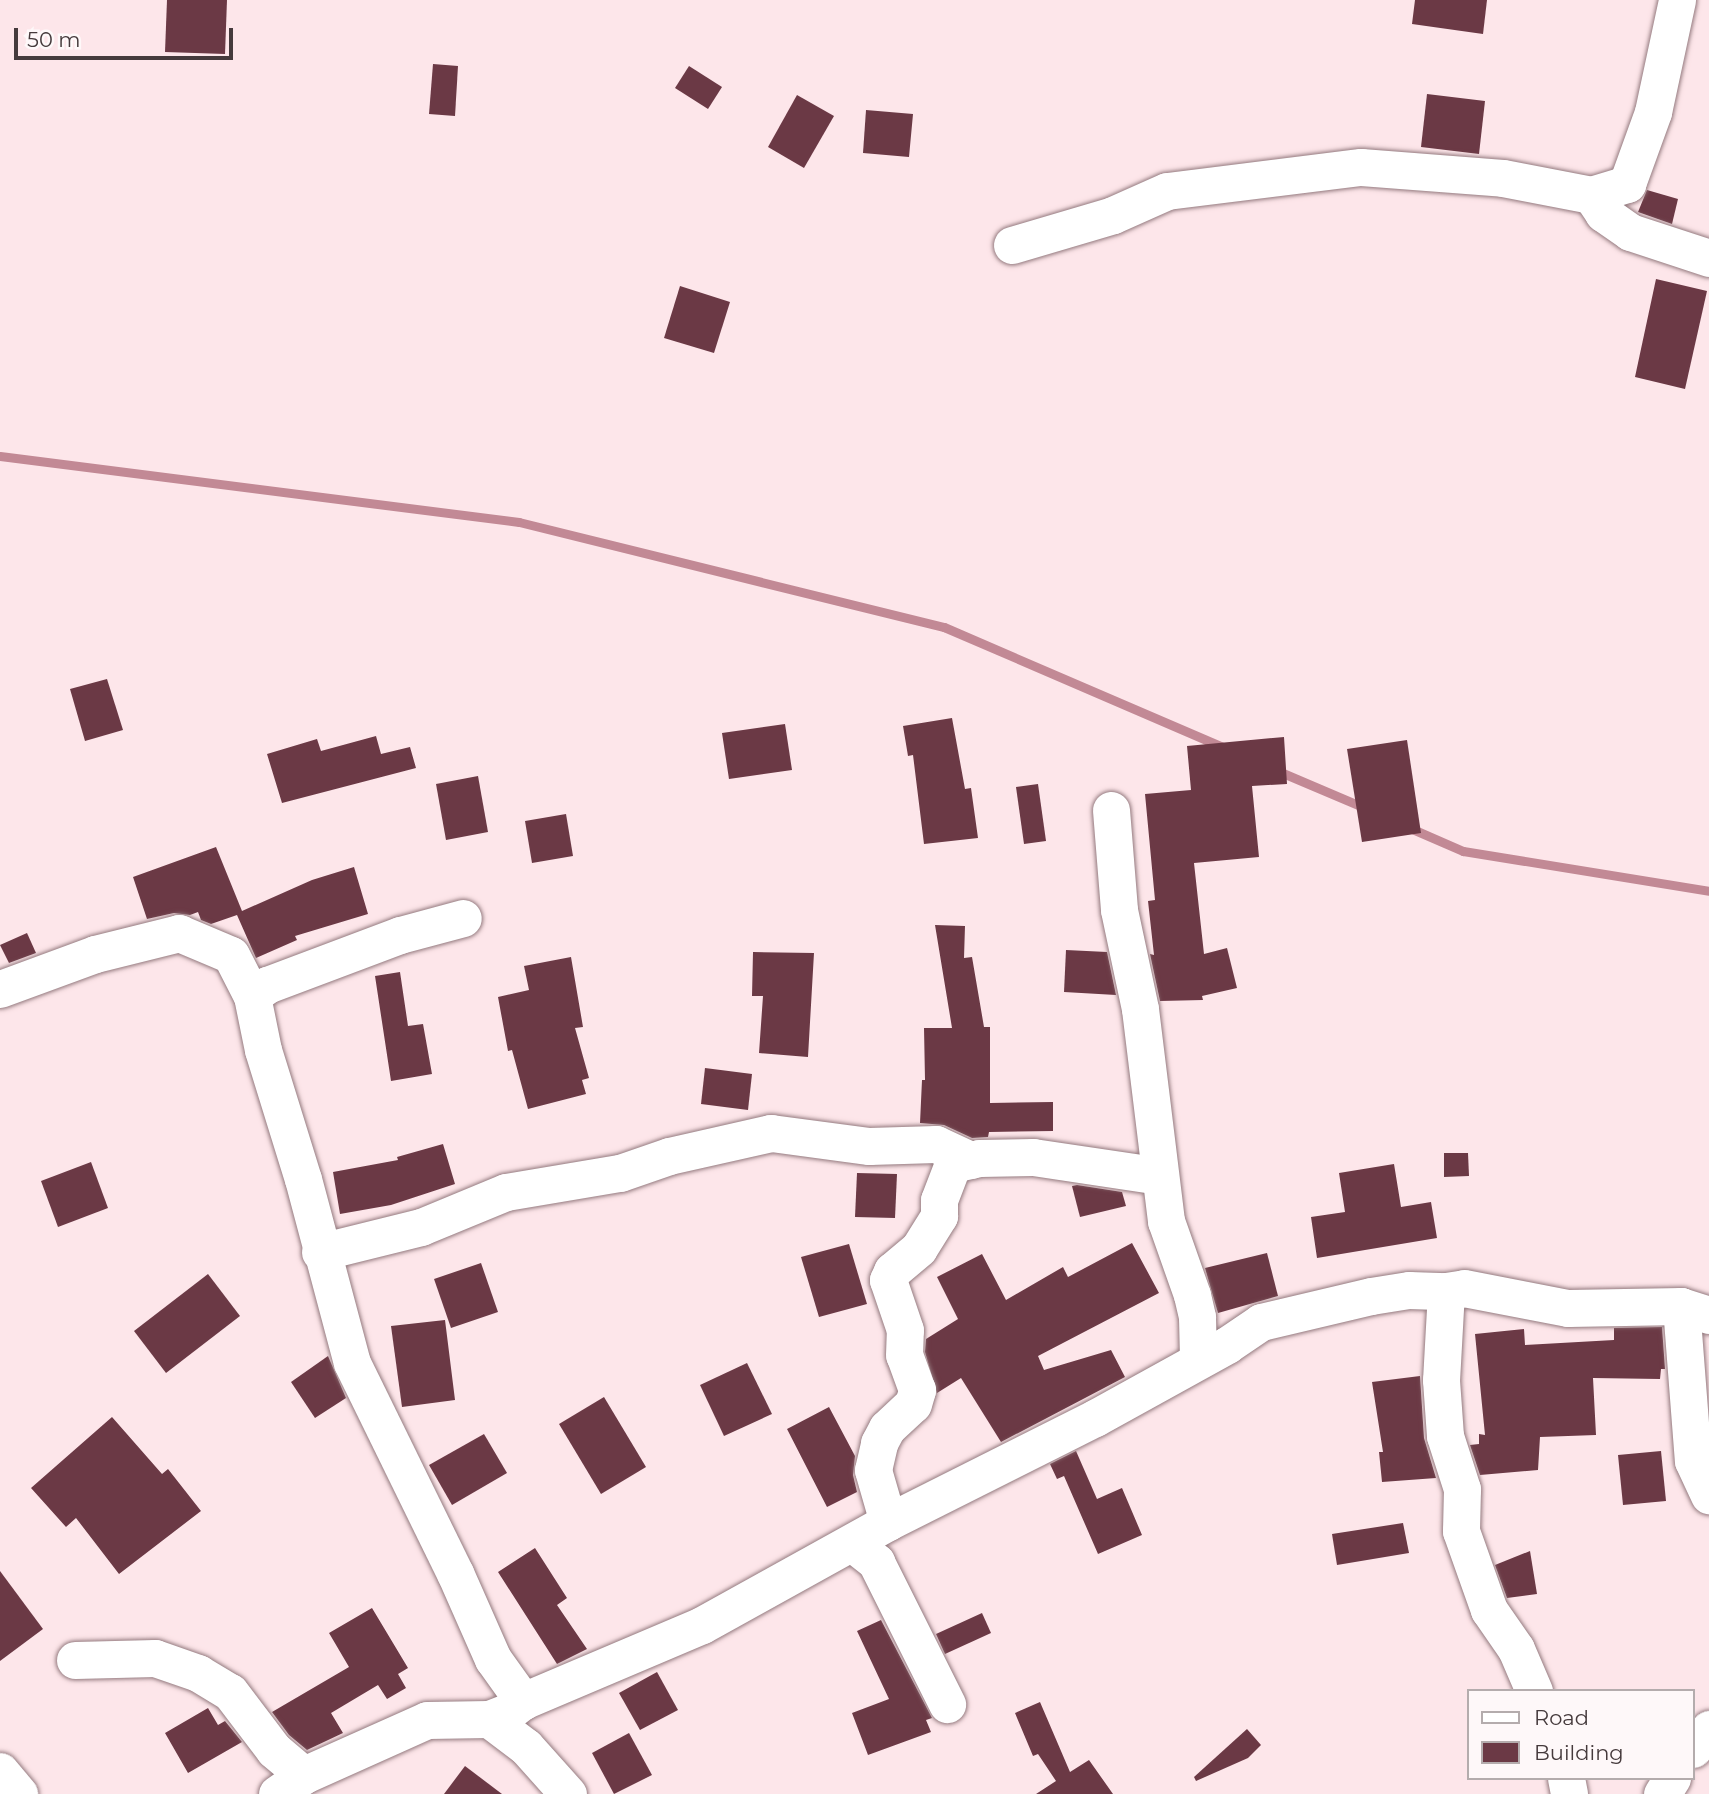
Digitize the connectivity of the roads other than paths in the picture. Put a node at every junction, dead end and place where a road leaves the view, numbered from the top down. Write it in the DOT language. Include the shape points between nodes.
graph roads {
  1 [pos="1677,0"];
  2 [pos="1591,195"];
  3 [pos="1012,246"];
  4 [pos="1709,258"];
  5 [pos="1111,810"];
  6 [pos="464,918"];
  7 [pos="0,989"];
  8 [pos="252,996"];
  9 [pos="970,1160"];
  10 [pos="1160,1176"];
  11 [pos="320,1252"];
  12 [pos="1446,1291"];
  13 [pos="1695,1311"];
  14 [pos="1198,1359"];
  15 [pos="1709,1496"];
  16 [pos="888,1522"];
  17 [pos="852,1543"];
  18 [pos="75,1660"];
  19 [pos="1533,1689"];
  20 [pos="523,1701"];
  21 [pos="947,1704"];
  22 [pos="489,1718"];
  23 [pos="1709,1729"];
  24 [pos="1695,1746"];
  25 [pos="0,1771"];
  26 [pos="291,1785"];
  27 [pos="19,1794"];
  28 [pos="568,1794"];
  1 -- 2 [label="street" via="1653,112 1627,184"];
  2 -- 3 [label="street" via="1503,178 1361,167 1167,191 1113,215"];
  2 -- 4 [label="street" via="1602,213 1630,232"];
  5 -- 10 [label="street" via="1119,910 1140,1009"];
  6 -- 8 [label="street" via="400,935 267,985"];
  7 -- 8 [label="street" via="95,954 179,933 231,955"];
  8 -- 11 [label="street"];
  9 -- 10 [label="street" via="1033,1157"];
  9 -- 11 [label="street" via="936,1144 869,1146 771,1133 669,1156 620,1173 506,1192 421,1227"];
  9 -- 16 [label="street" via="953,1164 939,1200 939,1216 919,1248 892,1270 888,1280 905,1330 904,1355 917,1390 913,1404 878,1443 873,1470"];
  10 -- 14 [label="street" via="1166,1221 1197,1317"];
  11 -- 20 [label="street" via="352,1363 456,1573 493,1659"];
  12 -- 13 [label="street" via="1464,1288 1568,1308"];
  12 -- 14 [label="street" via="1371,1296 1261,1322"];
  12 -- 19 [label="street" via="1441,1380 1445,1436 1462,1489 1461,1531 1489,1610 1516,1649"];
  13 -- 15 [label="street" via="1693,1461"];
  14 -- 16 [label="street" via="1096,1418"];
  16 -- 17 [label="street"];
  17 -- 20 [label="street" via="702,1625"];
  17 -- 21 [label="street" via="876,1562"];
  18 -- 26 [label="street" via="155,1658 198,1673 230,1692 274,1749"];
  20 -- 22 [label="street"];
  22 -- 26 [label="street" via="427,1720"];
  22 -- 28 [label="street" via="526,1747"];
  23 -- 24 [label="street"];
  25 -- 27 [label="street"];
}
